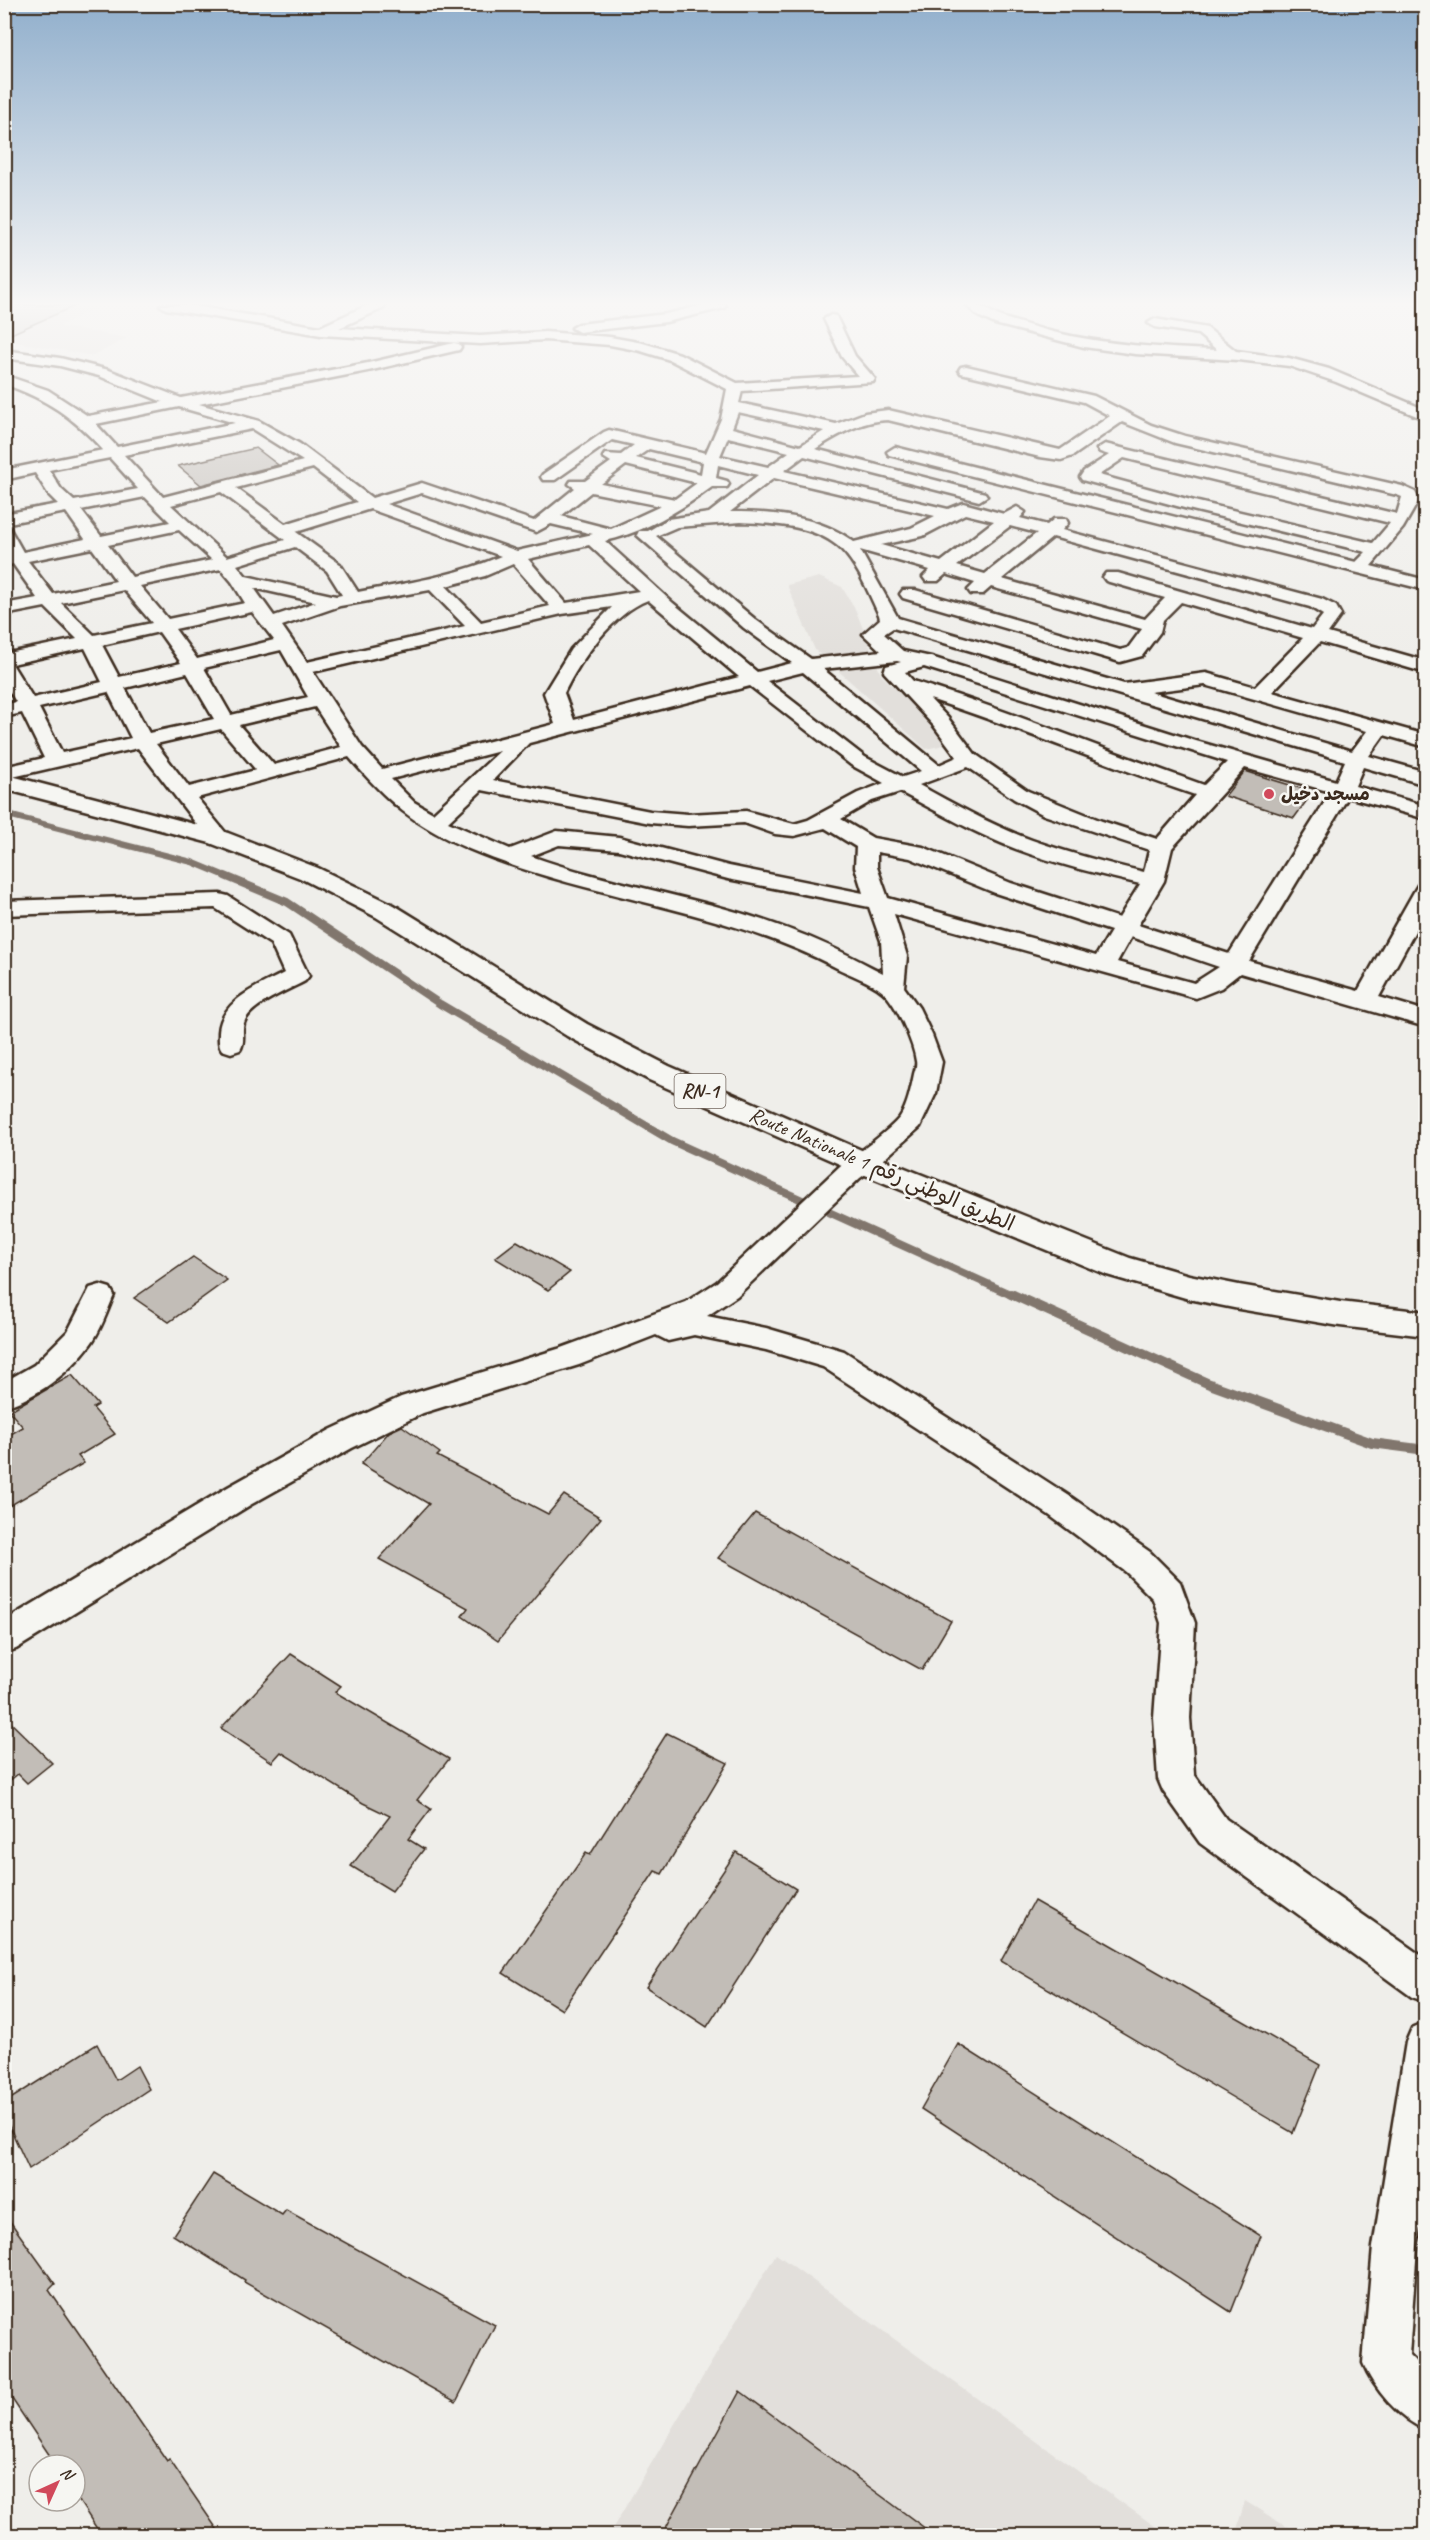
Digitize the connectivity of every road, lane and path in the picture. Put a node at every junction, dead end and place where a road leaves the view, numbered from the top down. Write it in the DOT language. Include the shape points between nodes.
graph roads {
  1 [pos="87,424"];
  2 [pos="254,424"];
  3 [pos="726,424"];
  4 [pos="813,424"];
  5 [pos="848,424"];
  6 [pos="920,424"];
  7 [pos="1110,424"];
  8 [pos="1137,424"];
  9 [pos="933,427"];
  10 [pos="838,429"];
  11 [pos="724,431"];
  12 [pos="1083,443"];
  13 [pos="648,444"];
  14 [pos="584,452"];
  15 [pos="801,452"];
  16 [pos="895,452"];
  17 [pos="1040,452"];
  18 [pos="1122,453"];
  19 [pos="115,454"];
  20 [pos="711,458"];
  21 [pos="624,460"];
  22 [pos="314,462"];
  23 [pos="567,464"];
  24 [pos="40,468"];
  25 [pos="867,468"];
  26 [pos="606,472"];
  27 [pos="770,473"];
  28 [pos="4,475"];
  29 [pos="1228,478"];
  30 [pos="1001,480"];
  31 [pos="708,482"];
  32 [pos="223,486"];
  33 [pos="589,486"];
  34 [pos="749,489"];
  35 [pos="841,489"];
  36 [pos="1045,491"];
  37 [pos="693,492"];
  38 [pos="979,496"];
  39 [pos="153,498"];
  40 [pos="1087,501"];
  41 [pos="368,503"];
  42 [pos="678,505"];
  43 [pos="70,506"];
  44 [pos="1194,506"];
  45 [pos="958,511"];
  46 [pos="713,518"];
  47 [pos="4,519"];
  48 [pos="1005,520"];
  49 [pos="1400,520"];
  50 [pos="543,522"];
  51 [pos="1173,523"];
  52 [pos="800,524"];
  53 [pos="180,525"];
  54 [pos="283,530"];
  55 [pos="1049,531"];
  56 [pos="917,532"];
  57 [pos="4,533"];
  58 [pos="613,534"];
  59 [pos="645,535"];
  60 [pos="593,540"];
  61 [pos="299,542"];
  62 [pos="98,543"];
  63 [pos="854,545"];
  64 [pos="972,545"];
  65 [pos="1376,549"];
  66 [pos="1138,554"];
  67 [pos="516,556"];
  68 [pos="1017,556"];
  69 [pos="11,560"];
  70 [pos="224,563"];
  71 [pos="943,569"];
  72 [pos="1359,569"];
  73 [pos="1112,577"];
  74 [pos="240,580"];
  75 [pos="987,580"];
  76 [pos="434,584"];
  77 [pos="128,585"];
  78 [pos="1425,585"];
  79 [pos="652,592"];
  80 [pos="909,594"];
  81 [pos="1178,596"];
  82 [pos="345,599"];
  83 [pos="633,599"];
  84 [pos="48,600"];
  85 [pos="1082,605"];
  86 [pos="256,606"];
  87 [pos="956,607"];
  88 [pos="562,609"];
  89 [pos="4,610"];
  90 [pos="889,616"];
  91 [pos="269,624"];
  92 [pos="164,626"];
  93 [pos="1151,626"];
  94 [pos="477,628"];
  95 [pos="927,632"];
  96 [pos="1051,635"];
  97 [pos="1315,635"];
  98 [pos="91,642"];
  99 [pos="286,643"];
  100 [pos="897,655"];
  101 [pos="4,660"];
  102 [pos="924,661"];
  103 [pos="1024,661"];
  104 [pos="807,665"];
  105 [pos="4,666"];
  106 [pos="193,666"];
  107 [pos="1425,667"];
  108 [pos="301,669"];
  109 [pos="756,680"];
  110 [pos="902,683"];
  111 [pos="112,685"];
  112 [pos="1120,690"];
  113 [pos="1260,693"];
  114 [pos="320,700"];
  115 [pos="28,705"];
  116 [pos="4,711"];
  117 [pos="225,721"];
  118 [pos="566,726"];
  119 [pos="1380,727"];
  120 [pos="520,738"];
  121 [pos="142,740"];
  122 [pos="1425,741"];
  123 [pos="353,750"];
  124 [pos="968,758"];
  125 [pos="1356,759"];
  126 [pos="55,760"];
  127 [pos="1240,760"];
  128 [pos="269,772"];
  129 [pos="935,772"];
  130 [pos="4,773"];
  131 [pos="376,777"];
  132 [pos="1425,779"];
  133 [pos="4,781"];
  134 [pos="478,783"];
  135 [pos="901,784"];
  136 [pos="1343,789"];
  137 [pos="1208,793"];
  138 [pos="184,795"];
  139 [pos="1425,813"];
  140 [pos="826,820"];
  141 [pos="434,824"];
  142 [pos="219,838"];
  143 [pos="867,844"];
  144 [pos="1161,847"];
  145 [pos="511,856"];
  146 [pos="1153,880"];
  147 [pos="1425,890"];
  148 [pos="4,908"];
  149 [pos="883,911"];
  150 [pos="1125,928"];
  151 [pos="1235,964"];
  152 [pos="1102,966"];
  153 [pos="892,987"];
  154 [pos="1365,1000"];
  155 [pos="1425,1020"];
  156 [pos="231,1045"];
  157 [pos="857,1168"];
  158 [pos="100,1295"];
  159 [pos="1425,1324"];
  160 [pos="608,1343"];
  161 [pos="4,1396"];
  162 [pos="4,1639"];
  163 [pos="1425,1983"];
  164 [pos="1425,2042"];
  165 [pos="1425,2407"];
  1 -- 19 [label="street"];
  2 -- 19 [label="street"];
  2 -- 22 [label="street"];
  3 -- 11 [label="street"];
  4 -- 10 [label="street"];
  5 -- 10 [label="street"];
  6 -- 9 [label="street"];
  7 -- 12 [label="street"];
  8 -- 49 [label="street" via="1190,443 1402,490 1411,498"];
  9 -- 16 [label="street"];
  9 -- 17 [label="street"];
  10 -- 15 [label="street"];
  11 -- 15 [label="street"];
  11 -- 20 [label="street"];
  12 -- 17 [label="street" via="1061,455"];
  12 -- 18 [label="street"];
  13 -- 14 [label="street" via="609,435"];
  13 -- 20 [label="street"];
  13 -- 21 [label="street"];
  14 -- 21 [label="street"];
  14 -- 23 [label="street"];
  15 -- 25 [label="street"];
  15 -- 27 [label="street"];
  16 -- 25 [label="street"];
  16 -- 30 [label="street"];
  17 -- 30 [label="street"];
  18 -- 29 [label="street"];
  18 -- 44 [label="street" via="1088,477"];
  19 -- 24 [label="street"];
  19 -- 39 [label="street"];
  20 -- 27 [label="street"];
  20 -- 31 [label="street"];
  21 -- 26 [label="street"];
  21 -- 31 [label="street"];
  22 -- 32 [label="street"];
  22 -- 41 [label="street"];
  23 -- 26 [label="street"];
  23 -- 33 [label="street" via="549,477"];
  24 -- 28 [label="street"];
  24 -- 43 [label="street" via="55,492"];
  25 -- 35 [label="street"];
  25 -- 38 [label="street"];
  26 -- 33 [label="street"];
  26 -- 37 [label="street"];
  27 -- 34 [label="street"];
  27 -- 35 [label="street"];
  29 -- 44 [label="street"];
  29 -- 49 [label="street"];
  30 -- 36 [label="street"];
  30 -- 38 [label="street"];
  31 -- 34 [label="street"];
  31 -- 37 [label="street"];
  32 -- 39 [label="street"];
  32 -- 54 [label="street"];
  33 -- 42 [label="street"];
  33 -- 50 [label="street"];
  34 -- 46 [label="street"];
  35 -- 45 [label="street"];
  35 -- 52 [label="street"];
  36 -- 40 [label="street"];
  36 -- 48 [label="street"];
  37 -- 42 [label="street"];
  38 -- 45 [label="street"];
  39 -- 43 [label="street"];
  39 -- 53 [label="street"];
  40 -- 51 [label="street"];
  40 -- 55 [label="street"];
  41 -- 50 [label="street" via="422,488"];
  41 -- 54 [label="street"];
  41 -- 67 [label="street"];
  42 -- 58 [label="street"];
  43 -- 47 [label="street"];
  43 -- 62 [label="street"];
  44 -- 51 [label="street"];
  44 -- 65 [label="street"];
  45 -- 48 [label="street"];
  45 -- 56 [label="street"];
  46 -- 52 [label="street"];
  46 -- 59 [label="street" via="675,522"];
  48 -- 55 [label="street"];
  48 -- 64 [label="street"];
  49 -- 65 [label="street"];
  50 -- 58 [label="street"];
  50 -- 67 [label="street" via="515,546"];
  51 -- 66 [label="street"];
  51 -- 72 [label="street"];
  52 -- 63 [label="street"];
  53 -- 62 [label="street"];
  53 -- 70 [label="street"];
  54 -- 61 [label="street"];
  55 -- 66 [label="street"];
  55 -- 68 [label="street"];
  56 -- 63 [label="street"];
  56 -- 64 [label="street"];
  57 -- 69 [label="street"];
  58 -- 59 [label="street"];
  58 -- 60 [label="street"];
  59 -- 104 [label="street" via="750,624"];
  60 -- 67 [label="street"];
  60 -- 79 [label="street"];
  61 -- 70 [label="street"];
  61 -- 82 [label="street" via="334,568"];
  62 -- 69 [label="street"];
  62 -- 77 [label="street"];
  63 -- 71 [label="street"];
  63 -- 90 [label="street"];
  64 -- 68 [label="street"];
  64 -- 71 [label="street"];
  65 -- 72 [label="street"];
  66 -- 73 [label="street"];
  66 -- 97 [label="street" via="1323,606 1332,615"];
  67 -- 76 [label="street" via="479,572"];
  67 -- 88 [label="street"];
  68 -- 75 [label="street"];
  69 -- 84 [label="street"];
  70 -- 74 [label="street"];
  70 -- 77 [label="street"];
  71 -- 75 [label="street"];
  71 -- 80 [label="street"];
  72 -- 78 [label="street"];
  73 -- 81 [label="street"];
  73 -- 85 [label="street"];
  74 -- 82 [label="street"];
  74 -- 86 [label="street"];
  75 -- 85 [label="street"];
  75 -- 87 [label="street"];
  76 -- 82 [label="street"];
  76 -- 94 [label="street"];
  77 -- 84 [label="street"];
  77 -- 92 [label="street"];
  79 -- 83 [label="street"];
  79 -- 109 [label="street"];
  80 -- 87 [label="street"];
  80 -- 90 [label="street"];
  81 -- 93 [label="street"];
  81 -- 97 [label="street"];
  82 -- 91 [label="street"];
  83 -- 88 [label="street"];
  83 -- 118 [label="street" via="581,647 562,676 554,693"];
  84 -- 89 [label="street"];
  84 -- 98 [label="street"];
  85 -- 93 [label="street"];
  85 -- 96 [label="street"];
  86 -- 91 [label="street"];
  86 -- 92 [label="street"];
  87 -- 95 [label="street"];
  87 -- 96 [label="street"];
  88 -- 94 [label="street"];
  90 -- 95 [label="street"];
  90 -- 100 [label="street" via="872,634"];
  91 -- 99 [label="street"];
  92 -- 98 [label="street"];
  92 -- 106 [label="street"];
  93 -- 96 [label="street" via="1135,652 1119,656"];
  94 -- 108 [label="street"];
  95 -- 103 [label="street"];
  96 -- 103 [label="street"];
  97 -- 107 [label="street"];
  97 -- 113 [label="street"];
  98 -- 101 [label="street"];
  98 -- 111 [label="street"];
  99 -- 106 [label="street"];
  99 -- 108 [label="street"];
  100 -- 102 [label="street"];
  100 -- 104 [label="street"];
  102 -- 110 [label="street" via="893,670"];
  102 -- 127 [label="street"];
  103 -- 112 [label="street"];
  104 -- 109 [label="street"];
  104 -- 129 [label="street"];
  105 -- 115 [label="street"];
  106 -- 111 [label="street"];
  106 -- 117 [label="street"];
  108 -- 114 [label="street"];
  109 -- 118 [label="street"];
  109 -- 135 [label="street" via="835,745"];
  110 -- 124 [label="street" via="941,722"];
  110 -- 137 [label="street"];
  111 -- 115 [label="street"];
  111 -- 121 [label="street"];
  112 -- 113 [label="street" via="1206,679"];
  112 -- 125 [label="street"];
  113 -- 119 [label="street"];
  114 -- 117 [label="street"];
  114 -- 123 [label="street"];
  115 -- 116 [label="street"];
  115 -- 126 [label="street"];
  117 -- 121 [label="street"];
  117 -- 128 [label="street"];
  118 -- 120 [label="street"];
  119 -- 122 [label="street"];
  119 -- 125 [label="street"];
  120 -- 131 [label="street"];
  120 -- 134 [label="street" via="518,746"];
  121 -- 126 [label="street"];
  121 -- 138 [label="street"];
  123 -- 128 [label="street"];
  123 -- 131 [label="street"];
  124 -- 129 [label="street"];
  124 -- 144 [label="street" via="1021,795 1052,810"];
  125 -- 132 [label="street"];
  125 -- 136 [label="street"];
  126 -- 130 [label="street"];
  127 -- 136 [label="street"];
  127 -- 137 [label="street"];
  128 -- 138 [label="street"];
  129 -- 135 [label="street"];
  131 -- 141 [label="street" via="407,806"];
  133 -- 142 [label="highway, Route Nationale الطريق الوطني رقم 1 / RN-1"];
  134 -- 140 [label="street" via="650,817 732,816 794,830"];
  134 -- 141 [label="street"];
  135 -- 140 [label="street" via="865,797"];
  135 -- 146 [label="street" via="1022,844"];
  136 -- 139 [label="street"];
  136 -- 151 [label="street"];
  137 -- 144 [label="street"];
  138 -- 142 [label="street"];
  140 -- 143 [label="street"];
  141 -- 145 [label="street"];
  142 -- 157 [label="highway, Route Nationale الطريق الوطني رقم 1 / RN-1" via="349,891 427,935 577,1030"];
  143 -- 149 [label="street" via="866,866"];
  143 -- 150 [label="street" via="915,852 1003,888"];
  144 -- 146 [label="street"];
  145 -- 149 [label="street" via="557,838 619,844"];
  145 -- 153 [label="street" via="582,880 786,936"];
  146 -- 150 [label="street"];
  147 -- 154 [label="street"];
  148 -- 156 [label="street" via="220,901 281,939 297,976 248,1002 232,1021"];
  149 -- 152 [label="street"];
  149 -- 153 [label="street" via="897,964"];
  150 -- 151 [label="street"];
  150 -- 152 [label="street"];
  151 -- 152 [label="street" via="1217,981 1196,991"];
  151 -- 154 [label="street"];
  153 -- 157 [label="street" via="907,1008 929,1062 923,1093 911,1121"];
  154 -- 155 [label="street"];
  157 -- 159 [label="highway, Route Nationale الطريق الوطني رقم 1 / RN-1" via="1119,1267 1190,1287"];
  157 -- 160 [label="street" via="727,1289 696,1310"];
  158 -- 161 [label="street" via="80,1337 45,1373"];
  160 -- 162 [label="street" via="412,1405 340,1439"];
  160 -- 163 [label="street" via="694,1324 766,1339 833,1359 1060,1506 1138,1562 1168,1592 1178,1623 1172,1718 1176,1779 1213,1831"];
  164 -- 165 [label="street" via="1395,2247 1386,2363"];
}
